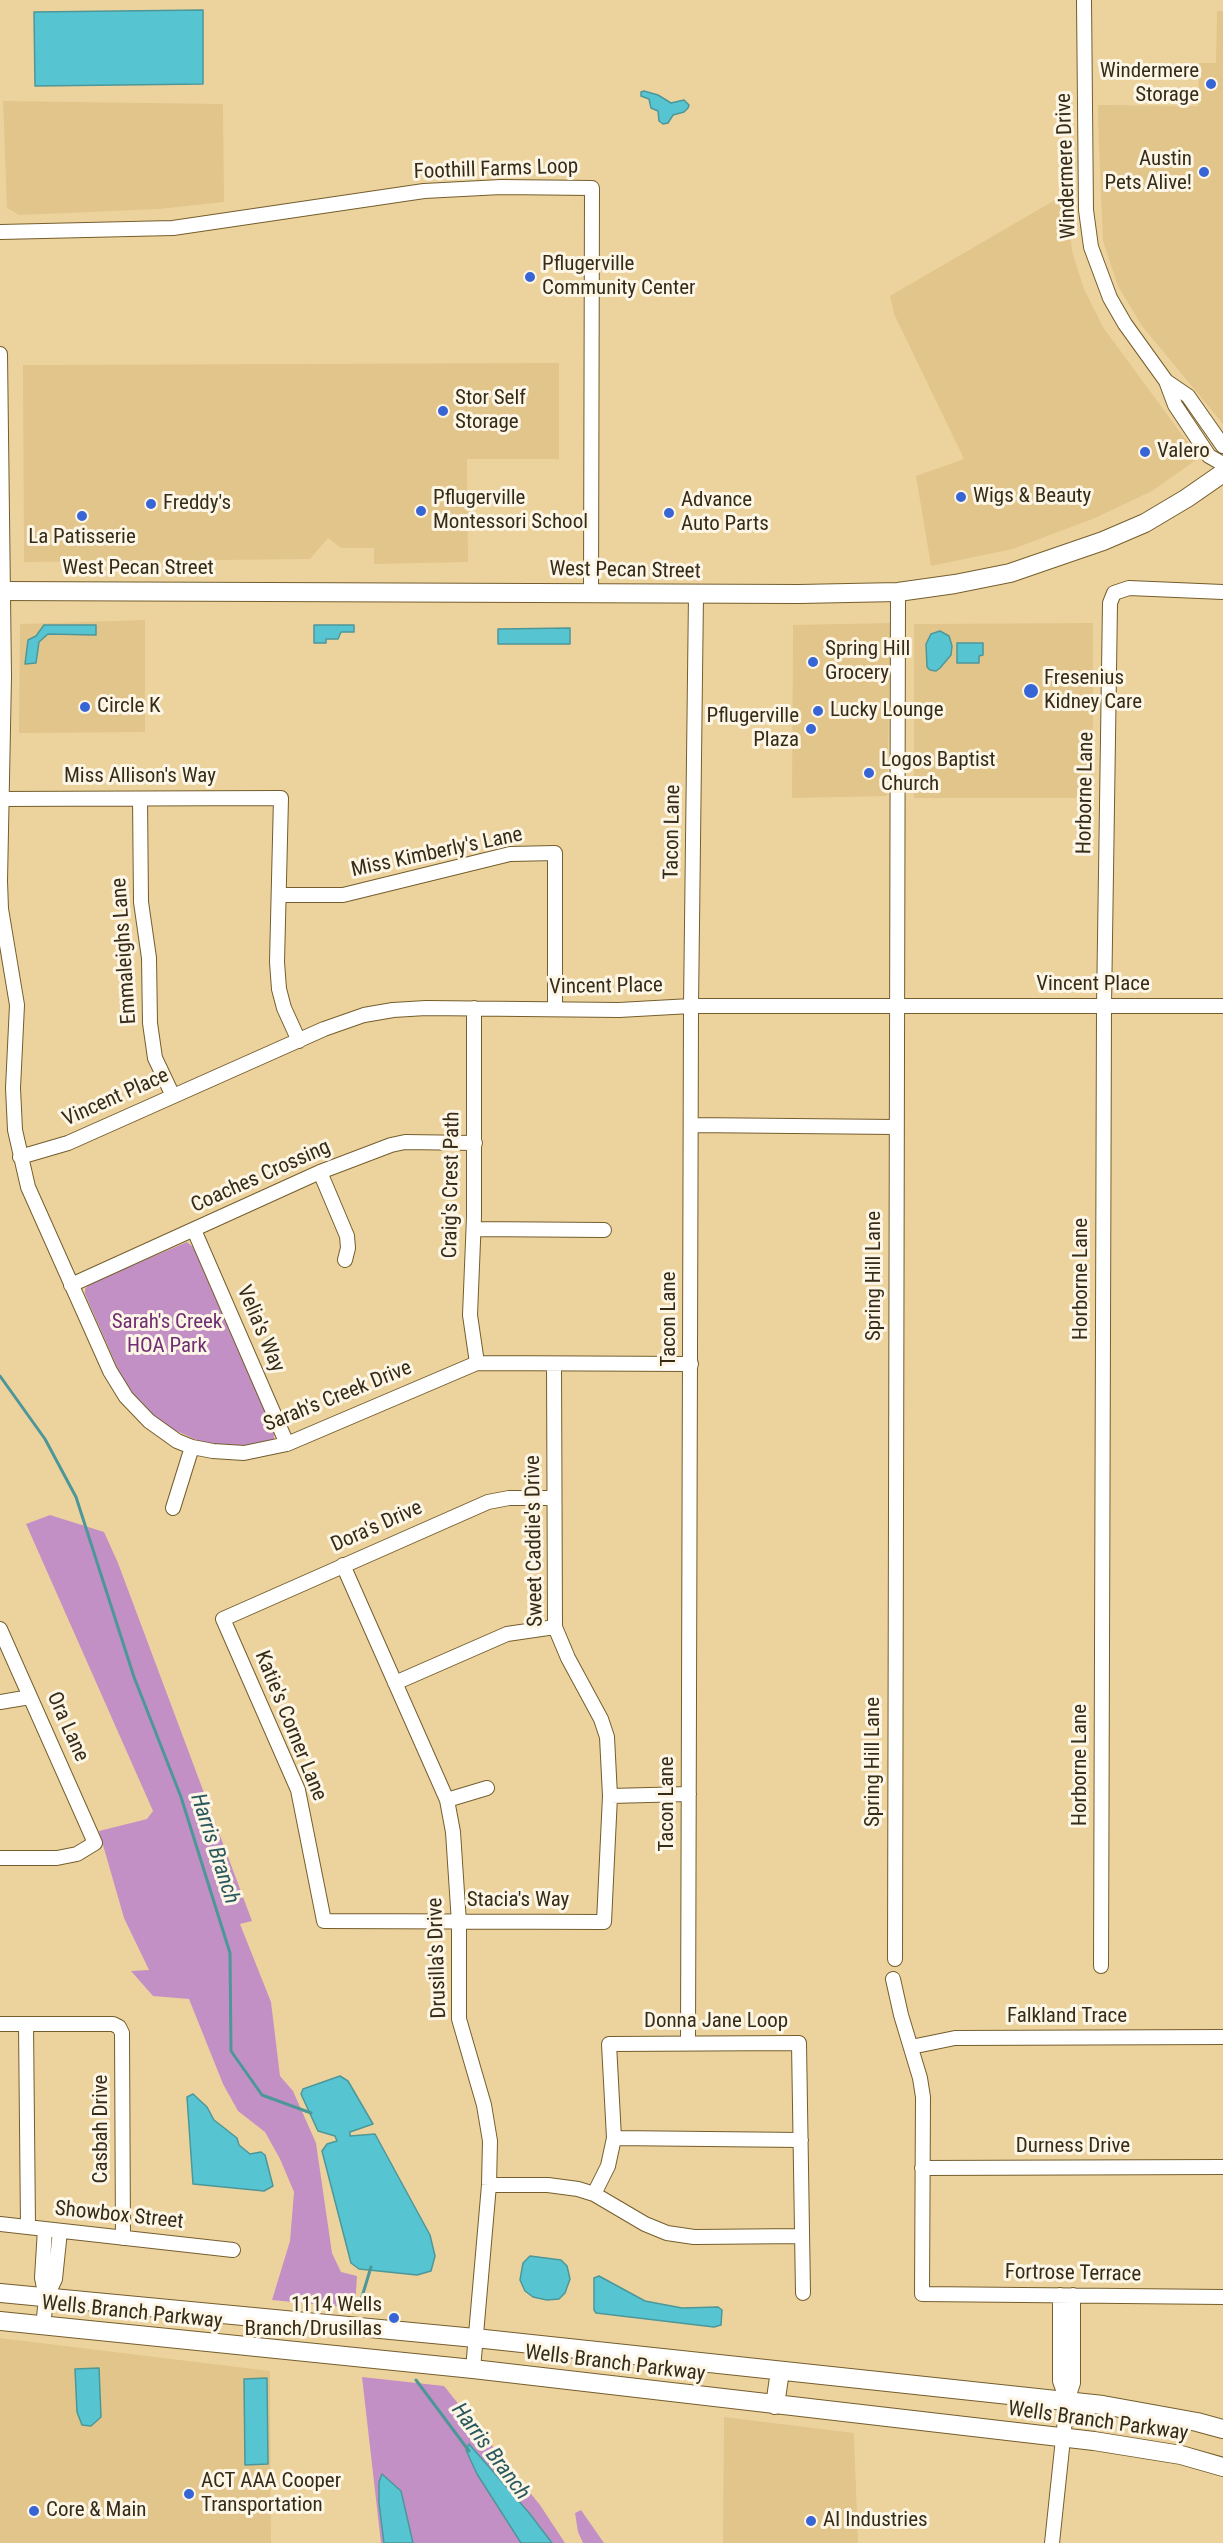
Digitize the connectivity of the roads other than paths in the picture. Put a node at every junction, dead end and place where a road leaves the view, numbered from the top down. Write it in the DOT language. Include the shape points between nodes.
graph roads {
  1 [pos="1084,0"];
  2 [pos="0,232"];
  3 [pos="0,354"];
  4 [pos="1166,381"];
  5 [pos="1223,446"];
  6 [pos="1223,464"];
  7 [pos="1223,472"];
  8 [pos="2,591"];
  9 [pos="591,592"];
  10 [pos="898,592"];
  11 [pos="1223,592"];
  12 [pos="696,594"];
  13 [pos="2,662"];
  14 [pos="1,715"];
  15 [pos="0,799"];
  16 [pos="140,799"];
  17 [pos="279,895"];
  18 [pos="898,1005"];
  19 [pos="691,1006"];
  20 [pos="1104,1006"];
  21 [pos="1223,1006"];
  22 [pos="474,1008"];
  23 [pos="555,1009"];
  24 [pos="299,1041"];
  25 [pos="6,1088"];
  26 [pos="173,1096"];
  27 [pos="691,1125"];
  28 [pos="896,1127"];
  29 [pos="475,1143"];
  30 [pos="20,1157"];
  31 [pos="321,1172"];
  32 [pos="474,1229"];
  33 [pos="194,1230"];
  34 [pos="604,1230"];
  35 [pos="345,1260"];
  36 [pos="71,1285"];
  37 [pos="477,1363"];
  38 [pos="554,1364"];
  39 [pos="691,1364"];
  40 [pos="287,1444"];
  41 [pos="192,1447"];
  42 [pos="554,1498"];
  43 [pos="173,1508"];
  44 [pos="343,1565"];
  45 [pos="223,1619"];
  46 [pos="555,1627"];
  47 [pos="0,1629"];
  48 [pos="395,1683"];
  49 [pos="30,1697"];
  50 [pos="0,1702"];
  51 [pos="487,1788"];
  52 [pos="689,1794"];
  53 [pos="610,1796"];
  54 [pos="447,1800"];
  55 [pos="0,1858"];
  56 [pos="324,1921"];
  57 [pos="604,1922"];
  58 [pos="459,1923"];
  59 [pos="895,1959"];
  60 [pos="1101,1966"];
  61 [pos="893,1979"];
  62 [pos="0,2024"];
  63 [pos="26,2024"];
  64 [pos="1223,2037"];
  65 [pos="688,2043"];
  66 [pos="911,2047"];
  67 [pos="614,2138"];
  68 [pos="801,2140"];
  69 [pos="1223,2167"];
  70 [pos="922,2168"];
  71 [pos="489,2185"];
  72 [pos="594,2194"];
  73 [pos="0,2224"];
  74 [pos="28,2227"];
  75 [pos="45,2229"];
  76 [pos="60,2231"];
  77 [pos="802,2236"];
  78 [pos="123,2238"];
  79 [pos="233,2250"];
  80 [pos="0,2293"];
  81 [pos="803,2293"];
  82 [pos="1066,2295"];
  83 [pos="1223,2297"];
  84 [pos="46,2298"];
  85 [pos="0,2321"];
  86 [pos="43,2327"];
  87 [pos="475,2338"];
  88 [pos="473,2369"];
  89 [pos="780,2371"];
  90 [pos="1067,2401"];
  91 [pos="775,2405"];
  92 [pos="1223,2429"];
  93 [pos="1063,2438"];
  94 [pos="1223,2467"];
  95 [pos="1052,2543"];
  1 -- 4 [label="street, Windermere Drive" via="1086,210 1091,247 1110,298"];
  2 -- 9 [label="street, Foothill Farms Loop" via="173,228 424,191 592,188"];
  3 -- 8 [label="street, Sarah's Creek Drive"];
  4 -- 5 [label="street, Windermere Drive" via="1188,396"];
  4 -- 6 [label="street, Windermere Drive" via="1175,405 1209,456"];
  7 -- 10 [label="main road, West Pecan Street" via="1154,518 1103,541 1010,573"];
  8 -- 9 [label="main road, West Pecan Street"];
  8 -- 13 [label="street, Sarah's Creek Drive"];
  9 -- 12 [label="main road, West Pecan Street"];
  10 -- 12 [label="main road, West Pecan Street"];
  10 -- 18 [label="street, Spring Hill Lane"];
  11 -- 20 [label="street, Horborne Lane" via="1129,588 1114,592 1110,603"];
  12 -- 19 [label="street, Tacon Lane"];
  13 -- 14 [label="street, Sarah's Creek Drive"];
  14 -- 15 [label="street, Sarah's Creek Drive"];
  15 -- 16 [label="street, Miss Allison's Way"];
  15 -- 25 [label="street, Sarah's Creek Drive" via="2,909 17,1005"];
  16 -- 17 [label="street, Miss Allison's Way" via="281,798"];
  16 -- 26 [label="street, Emmaleighs Lane" via="141,902 149,958 150,1023 155,1058"];
  17 -- 23 [label="street, Miss Kimberly's Lane" via="343,895 510,855 555,853"];
  17 -- 24 [label="street" via="279,989"];
  18 -- 19 [label="street, Vincent Place"];
  18 -- 20 [label="street, Vincent Place"];
  18 -- 28 [label="street, Spring Hill Lane"];
  19 -- 23 [label="street, Vincent Place"];
  19 -- 27 [label="street, Tacon Lane"];
  20 -- 21 [label="street, Vincent Place"];
  20 -- 60 [label="street, Horborne Lane"];
  22 -- 23 [label="street, Vincent Place"];
  22 -- 24 [label="street, Vincent Place" via="426,1008 364,1016"];
  22 -- 29 [label="street, Craig's Crest Path"];
  24 -- 26 [label="street, Vincent Place"];
  25 -- 30 [label="street, Sarah's Creek Drive"];
  26 -- 30 [label="street, Vincent Place" via="68,1143"];
  27 -- 28 [label="street"];
  27 -- 39 [label="street, Tacon Lane"];
  28 -- 59 [label="street, Spring Hill Lane"];
  29 -- 31 [label="street, Coaches Crossing" via="398,1143"];
  29 -- 32 [label="street, Craig's Crest Path"];
  30 -- 36 [label="street, Sarah's Creek Drive" via="28,1187"];
  31 -- 33 [label="street, Coaches Crossing"];
  31 -- 35 [label="street" via="347,1236"];
  32 -- 34 [label="street"];
  32 -- 37 [label="street, Craig's Crest Path" via="470,1315"];
  33 -- 36 [label="street, Coaches Crossing"];
  33 -- 40 [label="street, Velia's Way"];
  36 -- 41 [label="street, Sarah's Creek Drive" via="126,1397 149,1421"];
  37 -- 38 [label="street, Sarah's Creek Drive"];
  37 -- 40 [label="street, Sarah's Creek Drive"];
  38 -- 39 [label="street, Sarah's Creek Drive"];
  38 -- 42 [label="street, Sweet Caddie's Drive"];
  39 -- 52 [label="street, Tacon Lane"];
  40 -- 41 [label="street, Sarah's Creek Drive" via="244,1453"];
  41 -- 43 [label="street"];
  42 -- 44 [label="street, Dora's Drive" via="488,1502"];
  42 -- 46 [label="street, Sweet Caddie's Drive"];
  44 -- 45 [label="street, Dora's Drive"];
  44 -- 48 [label="street, Drusilla's Drive"];
  45 -- 56 [label="street, Katie's Corner Lane" via="298,1790"];
  46 -- 48 [label="street" via="507,1634"];
  46 -- 53 [label="street, Sweet Caddie's Drive" via="607,1737"];
  47 -- 49 [label="street, Ora Lane"];
  48 -- 54 [label="street, Drusilla's Drive"];
  49 -- 50 [label="street"];
  49 -- 55 [label="street, Ora Lane" via="95,1843 77,1854 57,1858"];
  51 -- 54 [label="street"];
  52 -- 53 [label="street"];
  52 -- 65 [label="street, Tacon Lane"];
  53 -- 57 [label="street, Sweet Caddie's Drive"];
  54 -- 58 [label="street, Drusilla's Drive"];
  56 -- 58 [label="street, Stacia's Way"];
  57 -- 58 [label="street, Stacia's Way"];
  58 -- 71 [label="street, Drusilla's Drive" via="459,2019 484,2105 490,2141"];
  61 -- 66 [label="street"];
  62 -- 63 [label="street"];
  63 -- 74 [label="street"];
  63 -- 78 [label="street, Casbah Drive" via="113,2024 122,2033"];
  64 -- 66 [label="street, Falkland Trace" via="955,2038"];
  65 -- 67 [label="street, Donna Jane Loop" via="609,2044"];
  65 -- 68 [label="street, Donna Jane Loop" via="800,2043"];
  66 -- 70 [label="street" via="923,2097"];
  67 -- 68 [label="street"];
  67 -- 72 [label="street, Donna Jane Loop" via="608,2166"];
  68 -- 77 [label="street, Donna Jane Loop"];
  69 -- 70 [label="street, Durness Drive"];
  70 -- 82 [label="street, Fortrose Terrace" via="922,2294"];
  71 -- 72 [label="street" via="548,2186"];
  71 -- 87 [label="street, Drusilla's Drive"];
  72 -- 77 [label="street" via="668,2233 694,2237"];
  73 -- 74 [label="street, Showbox Street"];
  74 -- 75 [label="street, Showbox Street"];
  75 -- 76 [label="street, Showbox Street"];
  75 -- 84 [label="street" via="42,2278"];
  76 -- 78 [label="street, Showbox Street"];
  76 -- 84 [label="street" via="56,2279"];
  77 -- 81 [label="street, Donna Jane Loop"];
  78 -- 79 [label="street, Showbox Street"];
  80 -- 84 [label="main road, Wells Branch Parkway"];
  82 -- 83 [label="street, Fortrose Terrace"];
  82 -- 90 [label="street" via="1060,2380"];
  84 -- 86 [label="street"];
  84 -- 87 [label="main road, Wells Branch Parkway"];
  85 -- 86 [label="main road, Wells Branch Parkway"];
  86 -- 88 [label="main road, Wells Branch Parkway"];
  87 -- 88 [label="street, Drusilla's Drive"];
  87 -- 89 [label="main road, Wells Branch Parkway"];
  88 -- 91 [label="main road, Wells Branch Parkway"];
  89 -- 90 [label="main road, Wells Branch Parkway"];
  89 -- 91 [label="main road"];
  90 -- 92 [label="main road, Wells Branch Parkway"];
  90 -- 93 [label="street"];
  91 -- 93 [label="main road, Wells Branch Parkway"];
  93 -- 94 [label="main road, Wells Branch Parkway" via="1181,2455"];
  93 -- 95 [label="street"];
}
